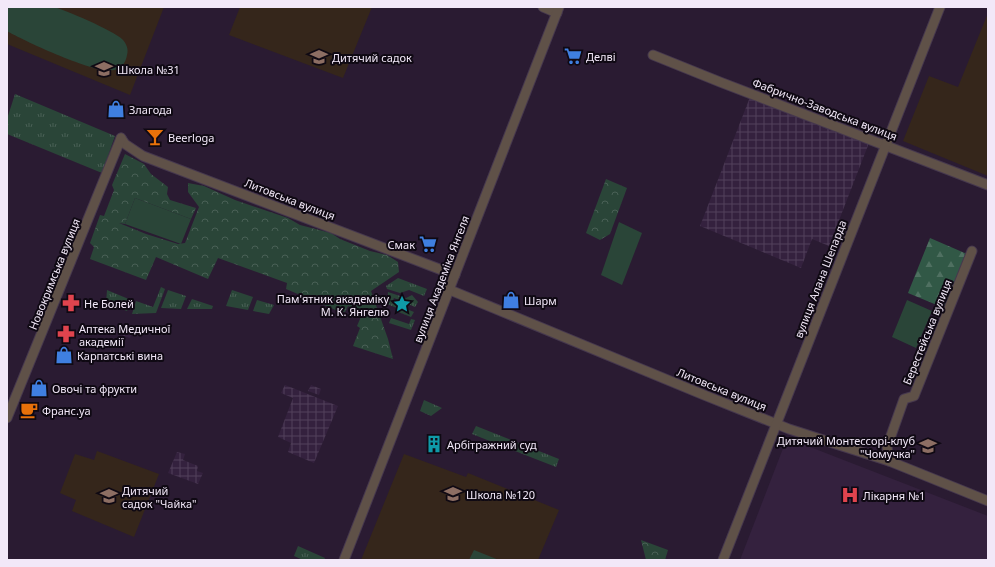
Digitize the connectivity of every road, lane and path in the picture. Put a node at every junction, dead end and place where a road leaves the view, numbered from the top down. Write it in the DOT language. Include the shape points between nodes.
graph roads {
  1 [pos="543,7"];
  2 [pos="940,7"];
  3 [pos="558,10"];
  4 [pos="653,55"];
  5 [pos="121,138"];
  6 [pos="885,145"];
  7 [pos="988,185"];
  8 [pos="972,251"];
  9 [pos="455,275"];
  10 [pos="450,290"];
  11 [pos="7,418"];
  12 [pos="776,424"];
  13 [pos="889,461"];
  14 [pos="988,502"];
  15 [pos="344,560"];
  16 [pos="723,560"];
  1 -- 3 [label="street"];
  2 -- 6 [label="street, вулиця Алана Шепарда"];
  3 -- 9 [label="street, вулиця Академіка Янгеля"];
  4 -- 6 [label="street, Фабрично-Заводська вулиця"];
  5 -- 9 [label="street, Литовська вулиця" via="125,144 143,156"];
  5 -- 11 [label="street, Новокримська вулиця"];
  6 -- 7 [label="street, Фабрично-Заводська вулиця"];
  6 -- 12 [label="street, вулиця Алана Шепарда"];
  8 -- 13 [label="street, Берестейська вулиця" via="914,396 904,399 887,447"];
  9 -- 10 [label="street, вулиця Академіка Янгеля"];
  10 -- 12 [label="street, Литовська вулиця"];
  10 -- 15 [label="street, вулиця Академіка Янгеля" via="387,444"];
  12 -- 13 [label="street, Литовська вулиця"];
  12 -- 16 [label="street, вулиця Алана Шепарда"];
  13 -- 14 [label="street, Литовська вулиця"];
}
